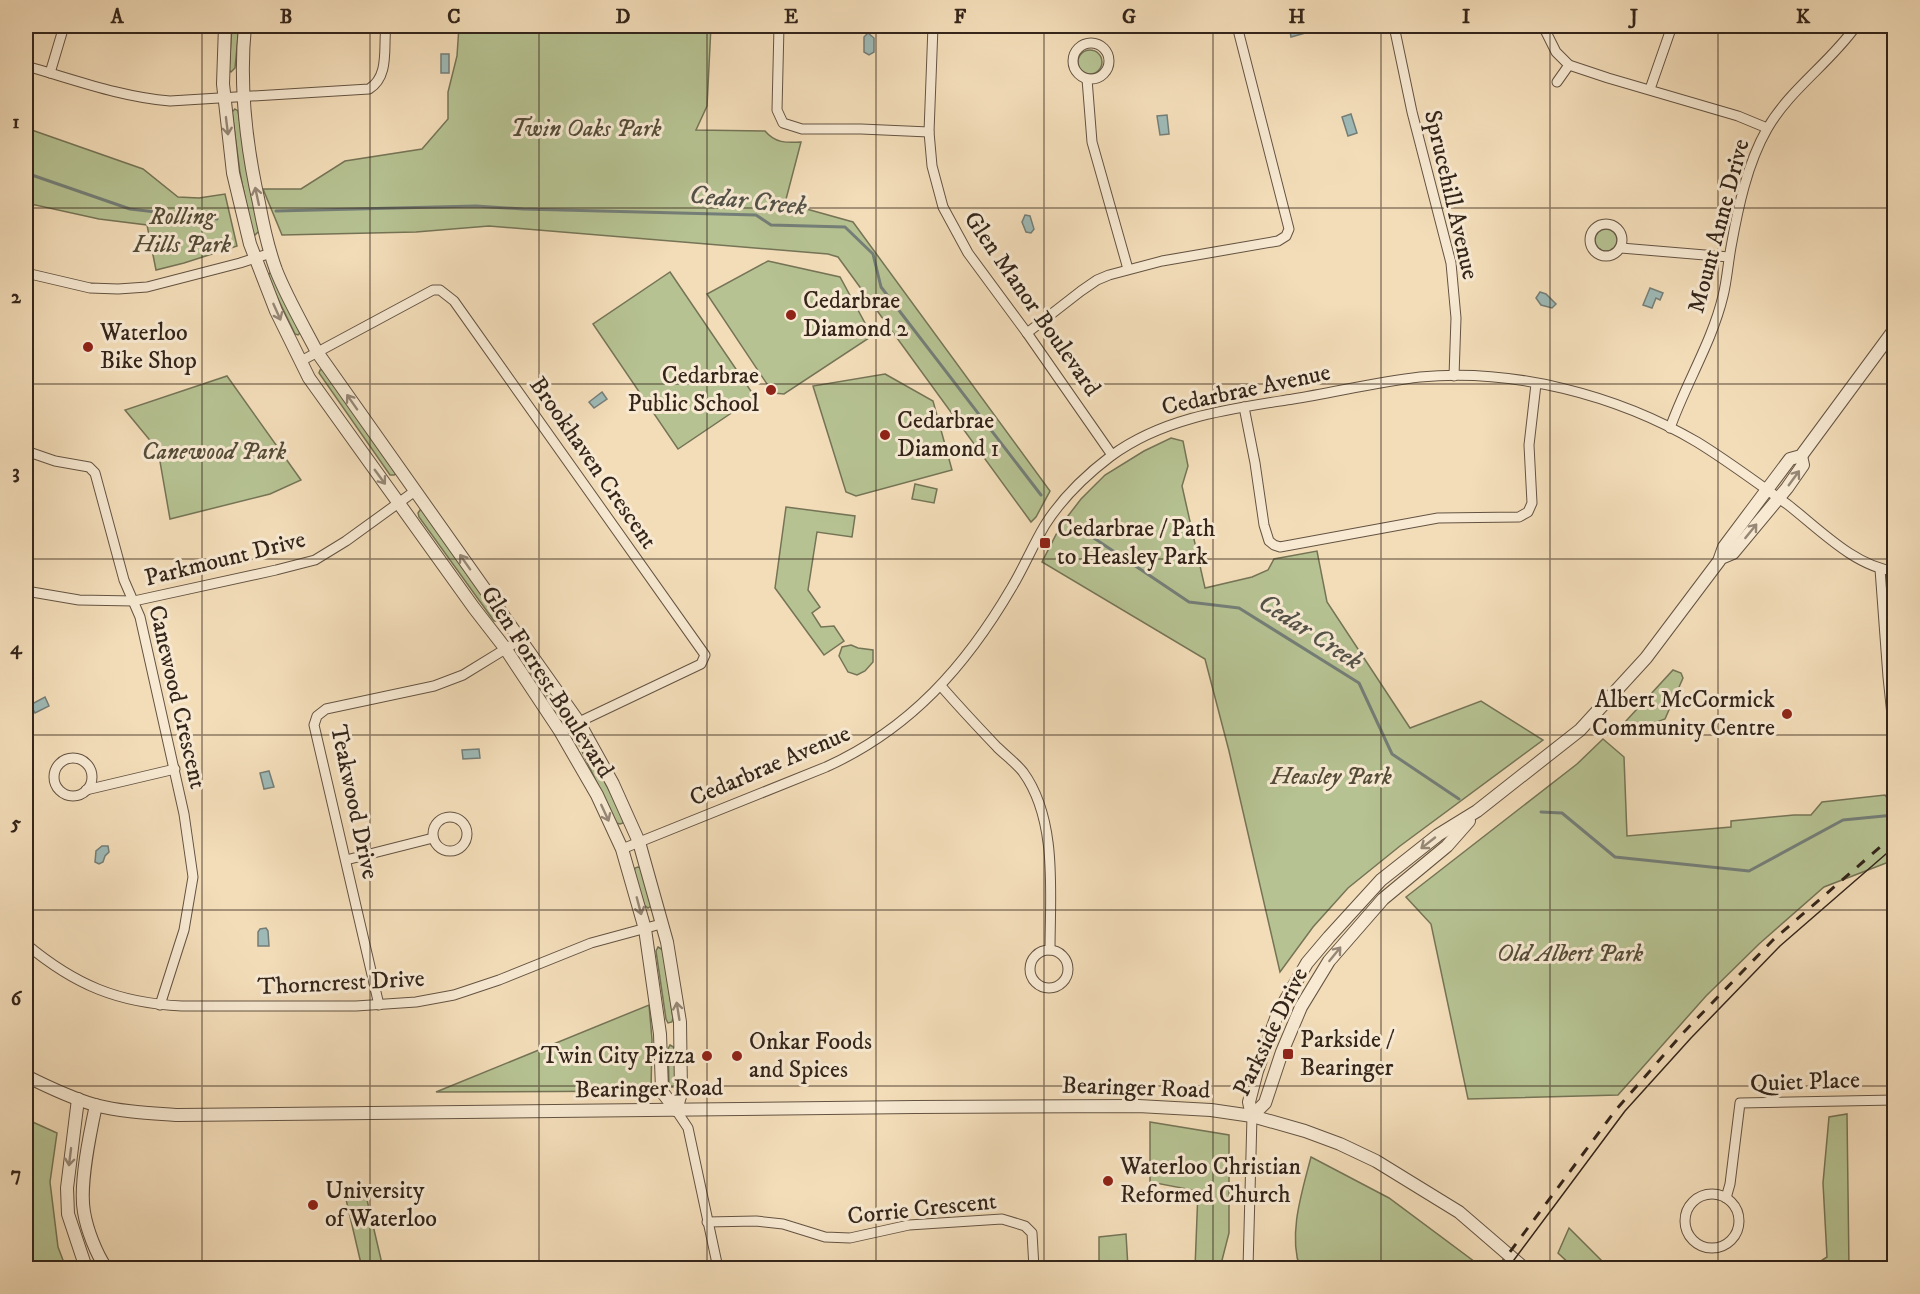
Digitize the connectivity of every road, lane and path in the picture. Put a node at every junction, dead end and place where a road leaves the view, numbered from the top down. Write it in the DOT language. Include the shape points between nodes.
graph roads {
  1 [pos="64,26"];
  2 [pos="225,26"];
  3 [pos="244,26"];
  4 [pos="386,26"];
  5 [pos="779,26"];
  6 [pos="933,26"];
  7 [pos="1237,26"];
  8 [pos="1394,26"];
  9 [pos="1543,26"];
  10 [pos="1672,26"];
  11 [pos="1856,26"];
  12 [pos="1569,65"];
  13 [pos="26,66"];
  14 [pos="50,73"];
  15 [pos="1087,79"];
  16 [pos="1557,82"];
  17 [pos="1650,89"];
  18 [pos="224,97"];
  19 [pos="243,97"];
  20 [pos="1767,128"];
  21 [pos="929,132"];
  22 [pos="1621,248"];
  23 [pos="271,253"];
  24 [pos="1729,257"];
  25 [pos="255,258"];
  26 [pos="1128,269"];
  27 [pos="26,273"];
  28 [pos="1894,330"];
  29 [pos="1027,333"];
  30 [pos="316,352"];
  31 [pos="301,361"];
  32 [pos="1454,376"];
  33 [pos="1536,384"];
  34 [pos="1244,408"];
  35 [pos="1670,428"];
  36 [pos="26,451"];
  37 [pos="1112,455"];
  38 [pos="1801,456"];
  39 [pos="1767,490"];
  40 [pos="415,491"];
  41 [pos="1777,498"];
  42 [pos="399,502"];
  43 [pos="1721,558"];
  44 [pos="1880,569"];
  45 [pos="1894,571"];
  46 [pos="26,591"];
  47 [pos="134,601"];
  48 [pos="520,640"];
  49 [pos="505,648"];
  50 [pos="941,686"];
  51 [pos="578,722"];
  52 [pos="560,731"];
  53 [pos="1894,734"];
  54 [pos="175,769"];
  55 [pos="86,790"];
  56 [pos="1477,811"];
  57 [pos="433,838"];
  58 [pos="639,842"];
  59 [pos="622,849"];
  60 [pos="346,860"];
  61 [pos="661,924"];
  62 [pos="645,929"];
  63 [pos="26,944"];
  64 [pos="1050,950"];
  65 [pos="160,1005"];
  66 [pos="379,1005"];
  67 [pos="26,1077"];
  68 [pos="78,1099"];
  69 [pos="1894,1100"];
  70 [pos="96,1105"];
  71 [pos="676,1110"];
  72 [pos="1252,1116"];
  73 [pos="1726,1198"];
  74 [pos="707,1222"];
  75 [pos="86,1269"];
  76 [pos="106,1269"];
  77 [pos="718,1269"];
  78 [pos="1034,1269"];
  79 [pos="1248,1269"];
  80 [pos="1524,1269"];
  1 -- 14 [label="street"];
  2 -- 18 [label="street, Glen Forrest Boulevard"];
  3 -- 19 [label="street, Glen Forrest Boulevard"];
  4 -- 19 [label="street" via="383,70 369,89"];
  5 -- 21 [label="street" via="777,110 783,123 802,129"];
  6 -- 21 [label="street, Glen Manor Boulevard"];
  7 -- 26 [label="street" via="1288,229 1286,236 1278,241"];
  8 -- 32 [label="street, Sprucehill Avenue" via="1451,263"];
  9 -- 12 [label="street" via="1556,52"];
  10 -- 17 [label="street"];
  11 -- 20 [label="street, Mount Anne Drive"];
  12 -- 16 [label="street"];
  12 -- 17 [label="street"];
  13 -- 14 [label="street"];
  14 -- 18 [label="street" via="147,99"];
  15 -- 15 [label="street" via="1100,77 1109,64 1106,50 1096,43 1085,43 1073,56 1076,72"];
  15 -- 26 [label="street" via="1092,142"];
  17 -- 20 [label="street"];
  18 -- 19 [label="street"];
  18 -- 25 [label="street, Glen Forrest Boulevard, one-way" via="233,173"];
  23 -- 19 [label="street, Glen Forrest Boulevard, one-way" via="251,168"];
  20 -- 24 [label="street, Mount Anne Drive" via="1745,185"];
  21 -- 29 [label="street, Glen Manor Boulevard" via="932,166 943,207 968,253"];
  22 -- 24 [label="street"];
  23 -- 25 [label="street"];
  23 -- 30 [label="street, Glen Forrest Boulevard"];
  24 -- 35 [label="street, Mount Anne Drive" via="1719,309"];
  25 -- 27 [label="street" via="165,283 118,289 90,288"];
  25 -- 31 [label="street, Glen Forrest Boulevard, one-way"];
  26 -- 29 [label="street" via="1097,280"];
  28 -- 38 [label="street, Parkside Drive"];
  29 -- 37 [label="street, Glen Manor Boulevard"];
  30 -- 31 [label="street, Brookhaven Crescent"];
  40 -- 30 [label="street, Glen Forrest Boulevard, one-way"];
  30 -- 51 [label="street, Brookhaven Crescent" via="433,290 440,290 454,301 705,655 701,664"];
  31 -- 42 [label="street, Glen Forrest Boulevard, one-way" via="309,378"];
  32 -- 33 [label="street, Cedarbrae Avenue"];
  32 -- 34 [label="street, Cedarbrae Avenue" via="1388,381"];
  33 -- 34 [label="street" via="1529,445 1532,503 1525,515 1417,521 1280,547 1269,541 1264,525"];
  33 -- 35 [label="street, Cedarbrae Avenue" via="1597,398"];
  34 -- 37 [label="street, Cedarbrae Avenue" via="1163,427"];
  35 -- 39 [label="street, Cedarbrae Avenue" via="1725,459"];
  36 -- 47 [label="street, Canewood Crescent" via="89,467 95,473 124,580"];
  37 -- 50 [label="street, Cedarbrae Avenue" via="1071,490 1058,507 988,627"];
  38 -- 39 [label="street, Parkside Drive" via="1790,459"];
  41 -- 38 [label="street, Parkside Drive, one-way" via="1803,465"];
  39 -- 41 [label="street, Cedarbrae Avenue"];
  39 -- 43 [label="street, Parkside Drive" via="1724,547"];
  40 -- 42 [label="street, Parkmount Drive"];
  48 -- 40 [label="street, Glen Forrest Boulevard, one-way"];
  43 -- 41 [label="street, Parkside Drive, one-way" via="1733,553"];
  41 -- 44 [label="street, Cedarbrae Avenue" via="1854,556"];
  42 -- 47 [label="street, Parkmount Drive" via="315,560"];
  42 -- 49 [label="street, Glen Forrest Boulevard"];
  43 -- 56 [label="street, Parkside Drive" via="1646,658 1580,730"];
  44 -- 45 [label="street, Cedarbrae Avenue"];
  44 -- 53 [label="street"];
  46 -- 47 [label="street, Parkmount Drive" via="79,600"];
  47 -- 54 [label="street, Canewood Crescent"];
  48 -- 49 [label="street, Teakwood Drive"];
  48 -- 51 [label="street, Glen Forrest Boulevard"];
  49 -- 52 [label="street, Glen Forrest Boulevard"];
  49 -- 60 [label="street, Teakwood Drive" via="463,675 434,686 326,709 317,716 314,725"];
  50 -- 58 [label="street, Cedarbrae Avenue" via="856,753"];
  50 -- 64 [label="street" via="1023,772 1038,801 1047,832"];
  51 -- 52 [label="street, Brookhaven Crescent"];
  51 -- 58 [label="street, Glen Forrest Boulevard" via="613,784"];
  52 -- 59 [label="street, Glen Forrest Boulevard, one-way"];
  54 -- 55 [label="street"];
  54 -- 65 [label="street, Canewood Crescent" via="194,877 184,930"];
  55 -- 55 [label="street" via="92,777 88,765 73,758 60,764 55,774 60,790 76,795"];
  72 -- 56 [label="street, Parkside Drive, one-way" via="1265,1103 1301,1007 1329,961 1383,899 1447,846"];
  56 -- 72 [label="street, Parkside Drive, one-way" via="1438,835 1382,880 1307,963 1278,1013 1257,1071 1249,1102"];
  57 -- 60 [label="street"];
  58 -- 59 [label="street, Cedarbrae Avenue"];
  58 -- 61 [label="street, Glen Forrest Boulevard"];
  59 -- 62 [label="street, Glen Forrest Boulevard, one-way"];
  60 -- 66 [label="street, Teakwood Drive"];
  61 -- 62 [label="street, Thorncrest Drive"];
  71 -- 61 [label="street, Glen Forrest Boulevard, one-way" via="681,1093 680,1022"];
  62 -- 66 [label="street, Thorncrest Drive" via="587,944 454,995"];
  62 -- 71 [label="street, Glen Forrest Boulevard" via="660,1034 662,1089"];
  63 -- 65 [label="street, Thorncrest Drive" via="49,963 91,986 113,996"];
  64 -- 64 [label="street" via="1032,960 1030,972 1041,987 1059,986 1068,968 1061,955"];
  65 -- 66 [label="street, Thorncrest Drive"];
  67 -- 68 [label="street, Bearinger Road"];
  68 -- 70 [label="street, Bearinger Road"];
  68 -- 75 [label="street, one-way" via="67,1197 68,1214"];
  69 -- 73 [label="street, Quiet Place" via="1740,1103"];
  70 -- 71 [label="street, Bearinger Road" via="136,1113 178,1114"];
  70 -- 76 [label="street" via="83,1188 84,1211"];
  71 -- 72 [label="street, Bearinger Road" via="1138,1106"];
  71 -- 74 [label="street" via="688,1128"];
  72 -- 79 [label="street"];
  72 -- 80 [label="street, Bearinger Road" via="1305,1131 1376,1161 1458,1212"];
  73 -- 73 [label="street" via="1709,1194 1689,1206 1686,1230 1700,1245 1723,1246 1736,1234 1739,1218"];
  74 -- 77 [label="street"];
  74 -- 78 [label="street, Corrie Crescent" via="783,1224 825,1236 850,1238 909,1225 1002,1219 1025,1226 1032,1233"];
}
